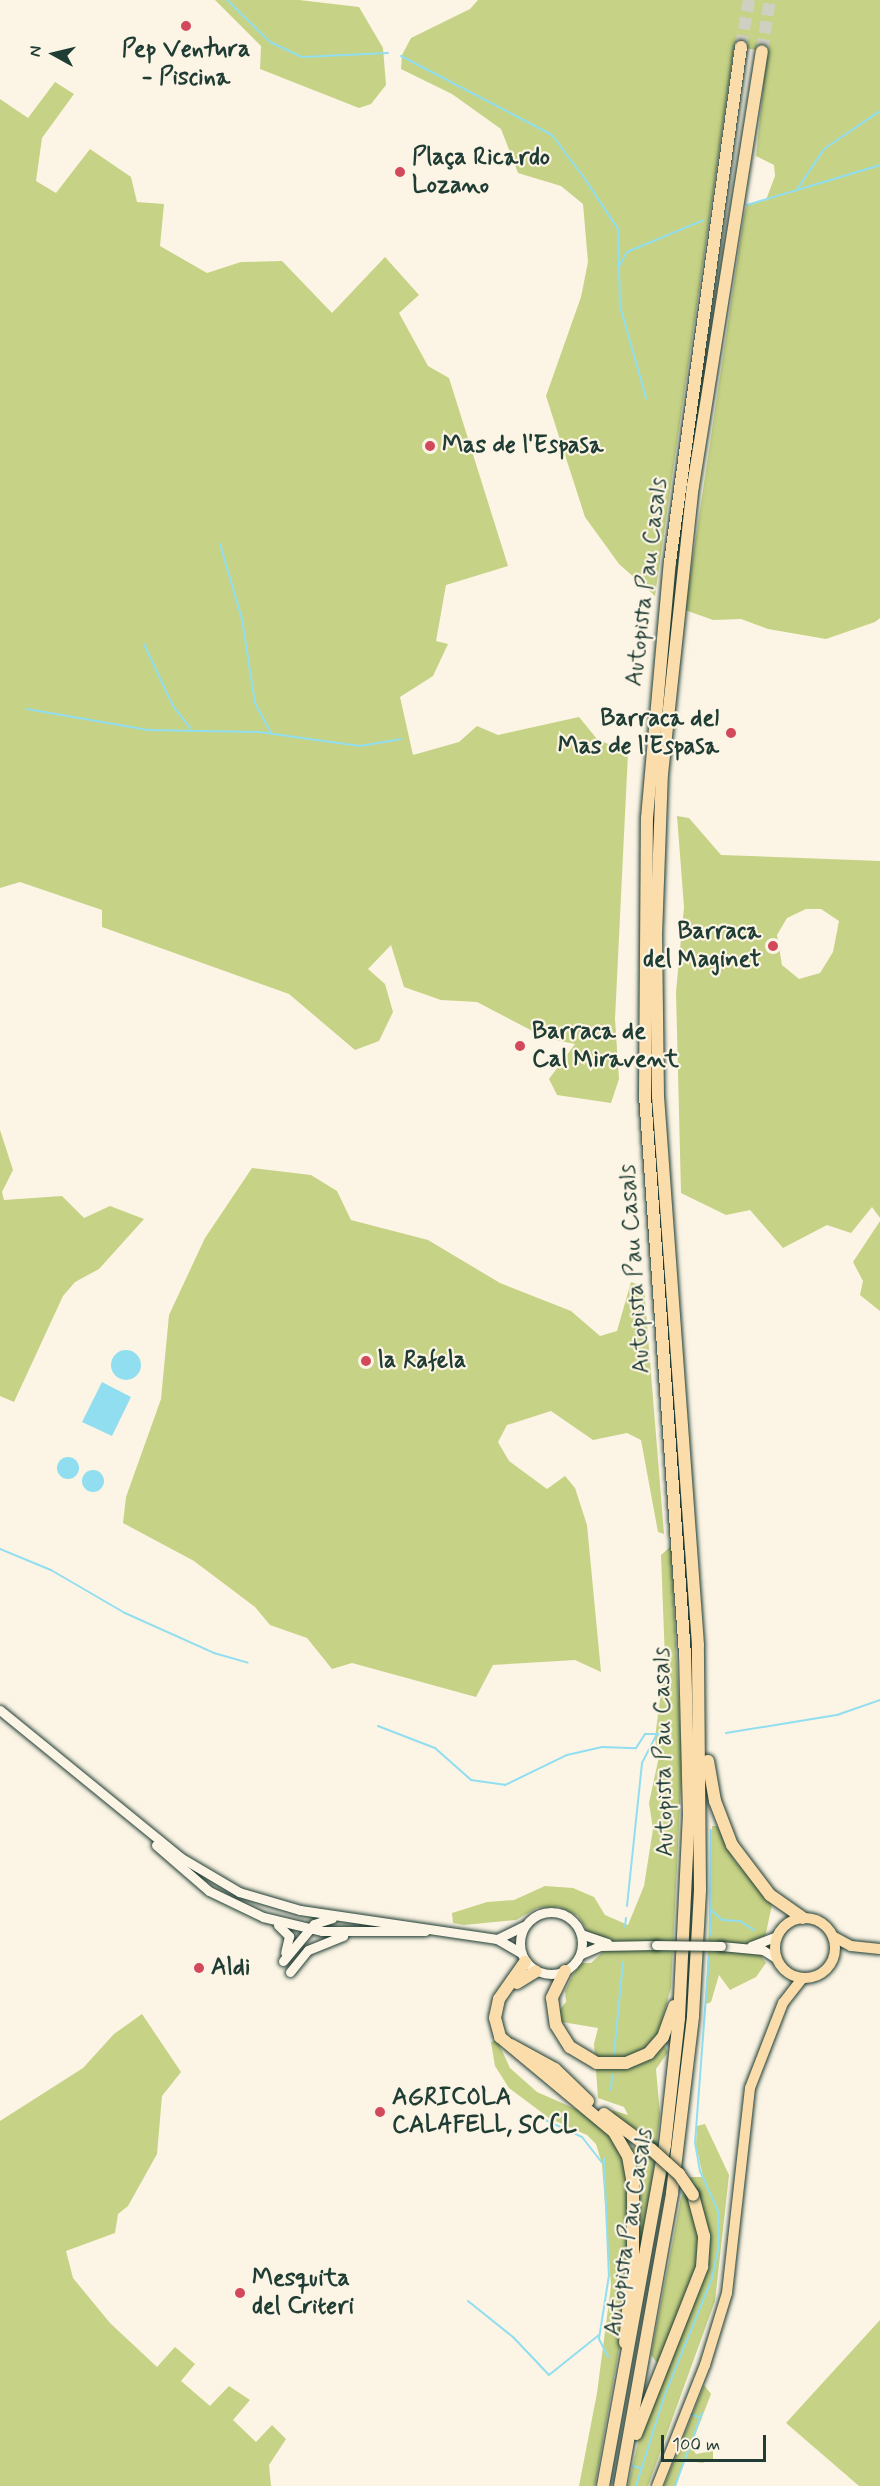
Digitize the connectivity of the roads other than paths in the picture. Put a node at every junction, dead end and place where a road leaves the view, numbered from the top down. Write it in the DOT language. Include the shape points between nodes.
graph roads {
  1 [pos="741,47"];
  2 [pos="762,51"];
  3 [pos="0,1710"];
  4 [pos="701,1739"];
  5 [pos="131,1820"];
  6 [pos="263,1917"];
  7 [pos="803,1918"];
  8 [pos="374,1920"];
  9 [pos="524,1926"];
  10 [pos="309,1929"];
  11 [pos="439,1931"];
  12 [pos="354,1934"];
  13 [pos="581,1934"];
  14 [pos="777,1936"];
  15 [pos="834,1937"];
  16 [pos="497,1939"];
  17 [pos="615,1944"];
  18 [pos="745,1947"];
  19 [pos="863,1949"];
  20 [pos="880,1949"];
  21 [pos="581,1954"];
  22 [pos="523,1957"];
  23 [pos="776,1958"];
  24 [pos="834,1959"];
  25 [pos="784,1970"];
  26 [pos="536,1971"];
  27 [pos="566,1971"];
  28 [pos="290,1972"];
  29 [pos="802,1978"];
  30 [pos="681,1982"];
  31 [pos="783,2003"];
  32 [pos="620,2398"];
  33 [pos="621,2480"];
  34 [pos="603,2486"];
  35 [pos="657,2486"];
  1 -- 30 [label="highway, Autopista Pau Casals" via="673,536 651,745 643,981 650,1204 685,1655 689,1816"];
  2 -- 4 [label="highway, Autopista Pau Casals" via="685,550 662,774 659,1137"];
  3 -- 5 [label="main road"];
  4 -- 7 [label="highway" via="715,1802 732,1845 770,1895"];
  4 -- 33 [label="highway, Autopista Pau Casals" via="699,1930 686,2083 663,2249"];
  5 -- 6 [label="main road" via="209,1891"];
  5 -- 8 [label="main road" via="180,1857 238,1892 300,1910"];
  6 -- 10 [label="main road"];
  6 -- 10 [label="main road" via="289,1936 290,1945 281,1961"];
  7 -- 14 [label="main road" via="790,1921"];
  7 -- 15 [label="main road" via="822,1922"];
  8 -- 10 [label="main road" via="331,1917 320,1919"];
  8 -- 11 [label="main road"];
  9 -- 13 [label="main road" via="545,1912 562,1913"];
  9 -- 16 [label="main road"];
  9 -- 22 [label="main road"];
  10 -- 12 [label="main road"];
  11 -- 12 [label="main road"];
  11 -- 16 [label="main road"];
  12 -- 28 [label="main road" via="321,1942 298,1960"];
  13 -- 17 [label="main road"];
  13 -- 21 [label="main road"];
  14 -- 18 [label="main road"];
  14 -- 23 [label="main road"];
  15 -- 19 [label="main road"];
  15 -- 24 [label="main road"];
  16 -- 22 [label="main road"];
  17 -- 18 [label="main road, bridge"];
  17 -- 21 [label="main road"];
  18 -- 23 [label="main road"];
  19 -- 20 [label="main road"];
  19 -- 24 [label="main road"];
  21 -- 27 [label="main road"];
  22 -- 26 [label="main road"];
  22 -- 32 [label="highway" via="499,2000 495,2018 500,2037 614,2132 630,2166 633,2258"];
  23 -- 25 [label="main road"];
  24 -- 29 [label="main road" via="823,1973"];
  25 -- 29 [label="main road"];
  25 -- 31 [label="main road"];
  26 -- 27 [label="main road"];
  26 -- 33 [label="highway, bridge" via="520,1979 503,2000 499,2020 503,2036 510,2045 555,2070 679,2174 693,2195 704,2236 702,2267 657,2371"];
  27 -- 30 [label="highway" via="552,1998 560,2033 586,2058 608,2064 626,2063 650,2053 670,2022"];
  29 -- 31 [label="main road"];
  30 -- 32 [label="highway, Autopista Pau Casals" via="661,2177"];
  31 -- 35 [label="main road" via="746,2105 733,2249 721,2316"];
  32 -- 34 [label="highway, Autopista Pau Casals"];
}
